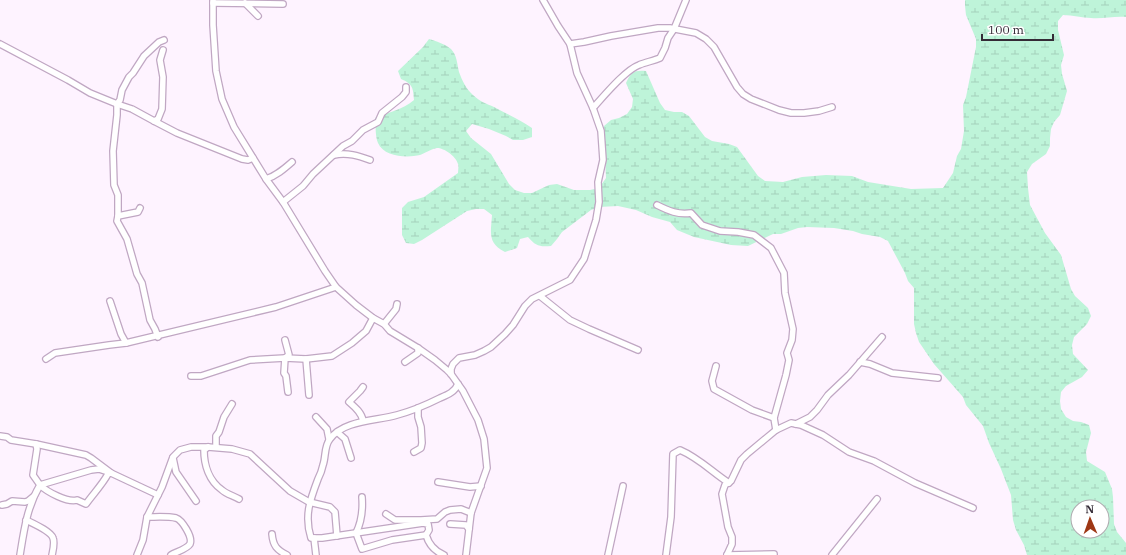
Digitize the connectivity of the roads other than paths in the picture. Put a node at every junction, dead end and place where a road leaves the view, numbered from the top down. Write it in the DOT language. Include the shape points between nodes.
graph roads {
  1 [pos="544,0"];
  2 [pos="686,0"];
  3 [pos="213,2"];
  4 [pos="229,3"];
  5 [pos="244,3"];
  6 [pos="283,4"];
  7 [pos="232,10"];
  8 [pos="258,16"];
  9 [pos="674,29"];
  10 [pos="164,40"];
  11 [pos="0,44"];
  12 [pos="570,44"];
  13 [pos="163,50"];
  14 [pos="406,87"];
  15 [pos="117,104"];
  16 [pos="832,107"];
  17 [pos="593,108"];
  18 [pos="154,121"];
  19 [pos="334,155"];
  20 [pos="253,158"];
  21 [pos="370,160"];
  22 [pos="292,162"];
  23 [pos="266,179"];
  24 [pos="283,202"];
  25 [pos="657,205"];
  26 [pos="140,208"];
  27 [pos="118,216"];
  28 [pos="336,287"];
  29 [pos="540,296"];
  30 [pos="110,301"];
  31 [pos="397,304"];
  32 [pos="372,318"];
  33 [pos="384,324"];
  34 [pos="158,336"];
  35 [pos="882,337"];
  36 [pos="284,340"];
  37 [pos="126,343"];
  38 [pos="418,348"];
  39 [pos="638,350"];
  40 [pos="285,358"];
  41 [pos="46,359"];
  42 [pos="306,359"];
  43 [pos="405,362"];
  44 [pos="860,362"];
  45 [pos="716,366"];
  46 [pos="451,374"];
  47 [pos="191,376"];
  48 [pos="938,378"];
  49 [pos="458,384"];
  50 [pos="363,387"];
  51 [pos="288,392"];
  52 [pos="309,395"];
  53 [pos="232,404"];
  54 [pos="418,408"];
  55 [pos="316,417"];
  56 [pos="774,418"];
  57 [pos="363,421"];
  58 [pos="796,424"];
  59 [pos="776,430"];
  60 [pos="337,432"];
  61 [pos="0,436"];
  62 [pos="329,439"];
  63 [pos="36,444"];
  64 [pos="208,446"];
  65 [pos="216,447"];
  66 [pos="414,452"];
  67 [pos="173,457"];
  68 [pos="352,458"];
  69 [pos="111,473"];
  70 [pos="438,482"];
  71 [pos="729,483"];
  72 [pos="40,485"];
  73 [pos="481,486"];
  74 [pos="623,486"];
  75 [pos="158,495"];
  76 [pos="34,496"];
  77 [pos="362,497"];
  78 [pos="239,499"];
  79 [pos="877,500"];
  80 [pos="196,501"];
  81 [pos="309,502"];
  82 [pos="2,505"];
  83 [pos="973,508"];
  84 [pos="471,513"];
  85 [pos="386,514"];
  86 [pos="147,517"];
  87 [pos="26,520"];
  88 [pos="450,524"];
  89 [pos="469,529"];
  90 [pos="356,533"];
  91 [pos="272,534"];
  92 [pos="426,535"];
  93 [pos="337,536"];
  94 [pos="314,538"];
  95 [pos="774,554"];
  96 [pos="20,555"];
  97 [pos="52,555"];
  98 [pos="138,555"];
  99 [pos="171,555"];
  100 [pos="287,555"];
  101 [pos="316,555"];
  102 [pos="444,555"];
  103 [pos="466,555"];
  104 [pos="608,555"];
  105 [pos="666,555"];
  106 [pos="727,555"];
  107 [pos="832,555"];
  1 -- 12 [label="street"];
  2 -- 9 [label="street"];
  3 -- 4 [label="street"];
  3 -- 20 [label="street" via="216,71 222,99 234,127"];
  4 -- 5 [label="street"];
  4 -- 7 [label="street"];
  5 -- 6 [label="street"];
  5 -- 8 [label="street"];
  9 -- 12 [label="street" via="640,31"];
  9 -- 16 [label="street" via="696,33 714,46 737,87 750,99 791,113 819,111"];
  9 -- 17 [label="street" via="660,58 638,65 626,73"];
  10 -- 15 [label="street" via="144,56 129,77"];
  11 -- 15 [label="street" via="90,93"];
  12 -- 17 [label="street" via="577,73"];
  13 -- 18 [label="street" via="160,60 163,77 162,109 158,119"];
  14 -- 19 [label="street" via="402,97 382,113 378,122 363,130"];
  15 -- 18 [label="street" via="132,108"];
  15 -- 27 [label="street" via="113,151"];
  17 -- 29 [label="street" via="601,131 603,160 598,182 599,202 596,220 584,259 570,280"];
  18 -- 20 [label="street" via="242,159"];
  19 -- 21 [label="street" via="355,155"];
  19 -- 24 [label="street"];
  20 -- 23 [label="street"];
  22 -- 23 [label="street"];
  23 -- 24 [label="street"];
  24 -- 28 [label="street"];
  25 -- 56 [label="street" via="673,213 691,213 702,225 711,228 754,235 771,248 784,273 785,293 793,328 787,352 789,360 786,375"];
  26 -- 27 [label="street" via="138,212"];
  27 -- 34 [label="street" via="117,221 127,239 136,274 142,283 150,320"];
  28 -- 32 [label="street"];
  28 -- 34 [label="street" via="276,308"];
  29 -- 39 [label="street" via="570,320"];
  29 -- 46 [label="street" via="525,306 513,326 491,347 456,361"];
  30 -- 37 [label="street"];
  31 -- 33 [label="street"];
  32 -- 33 [label="street"];
  32 -- 42 [label="street" via="366,331 332,356"];
  33 -- 38 [label="street" via="390,331"];
  34 -- 37 [label="street"];
  35 -- 44 [label="street"];
  36 -- 40 [label="street" via="289,355"];
  37 -- 41 [label="street" via="55,354"];
  38 -- 43 [label="street" via="418,353"];
  38 -- 46 [label="street"];
  40 -- 42 [label="street"];
  40 -- 47 [label="street" via="250,360 201,376"];
  40 -- 51 [label="street" via="284,373"];
  42 -- 52 [label="street"];
  44 -- 48 [label="street" via="892,373"];
  44 -- 58 [label="street" via="810,417"];
  45 -- 56 [label="street" via="712,381 714,389 752,410"];
  46 -- 49 [label="street"];
  49 -- 54 [label="street" via="447,394"];
  49 -- 73 [label="street" via="478,420 484,440 487,468"];
  50 -- 57 [label="street" via="349,402 357,409"];
  53 -- 65 [label="street" via="216,436"];
  54 -- 57 [label="street"];
  54 -- 66 [label="street" via="422,443"];
  55 -- 62 [label="street" via="327,429"];
  56 -- 59 [label="street"];
  57 -- 60 [label="street"];
  58 -- 59 [label="street" via="791,423"];
  58 -- 83 [label="street" via="823,435 849,452 874,461 915,483"];
  59 -- 71 [label="street" via="741,460"];
  60 -- 62 [label="street"];
  60 -- 68 [label="street" via="345,439"];
  61 -- 63 [label="street"];
  62 -- 81 [label="street" via="324,464"];
  63 -- 69 [label="street" via="86,456"];
  63 -- 72 [label="street" via="33,475"];
  64 -- 65 [label="street"];
  64 -- 67 [label="street" via="180,450"];
  64 -- 78 [label="street" via="204,450 204,460 211,480 222,491"];
  65 -- 81 [label="street" via="250,454 290,491"];
  67 -- 75 [label="street"];
  67 -- 80 [label="street" via="176,472"];
  69 -- 72 [label="street" via="99,469 91,470"];
  69 -- 72 [label="street" via="86,504 63,498"];
  69 -- 75 [label="street"];
  70 -- 73 [label="street" via="470,487"];
  71 -- 105 [label="street" via="688,453 680,450 673,454 671,517"];
  71 -- 106 [label="street" via="725,485 722,494 732,537"];
  72 -- 76 [label="street"];
  73 -- 84 [label="street"];
  74 -- 104 [label="street"];
  75 -- 86 [label="street"];
  76 -- 82 [label="street" via="25,502 12,501"];
  76 -- 87 [label="street"];
  77 -- 90 [label="street" via="363,507"];
  79 -- 107 [label="street"];
  81 -- 93 [label="street" via="330,507 335,512"];
  81 -- 94 [label="street" via="308,530 311,538"];
  84 -- 85 [label="street" via="450,510 437,519 421,520 395,520"];
  84 -- 89 [label="street"];
  86 -- 98 [label="street"];
  86 -- 99 [label="street" via="174,518 183,522 191,539 190,544"];
  87 -- 96 [label="street"];
  87 -- 97 [label="street" via="52,535"];
  88 -- 89 [label="street" via="466,525"];
  89 -- 103 [label="street"];
  90 -- 92 [label="street" via="362,549 392,540"];
  90 -- 92 [label="street" via="423,523 428,524 429,530"];
  90 -- 93 [label="street"];
  91 -- 100 [label="street" via="273,543 279,551"];
  92 -- 102 [label="street" via="435,550"];
  93 -- 94 [label="street"];
  94 -- 101 [label="street"];
  95 -- 106 [label="street"];
}
